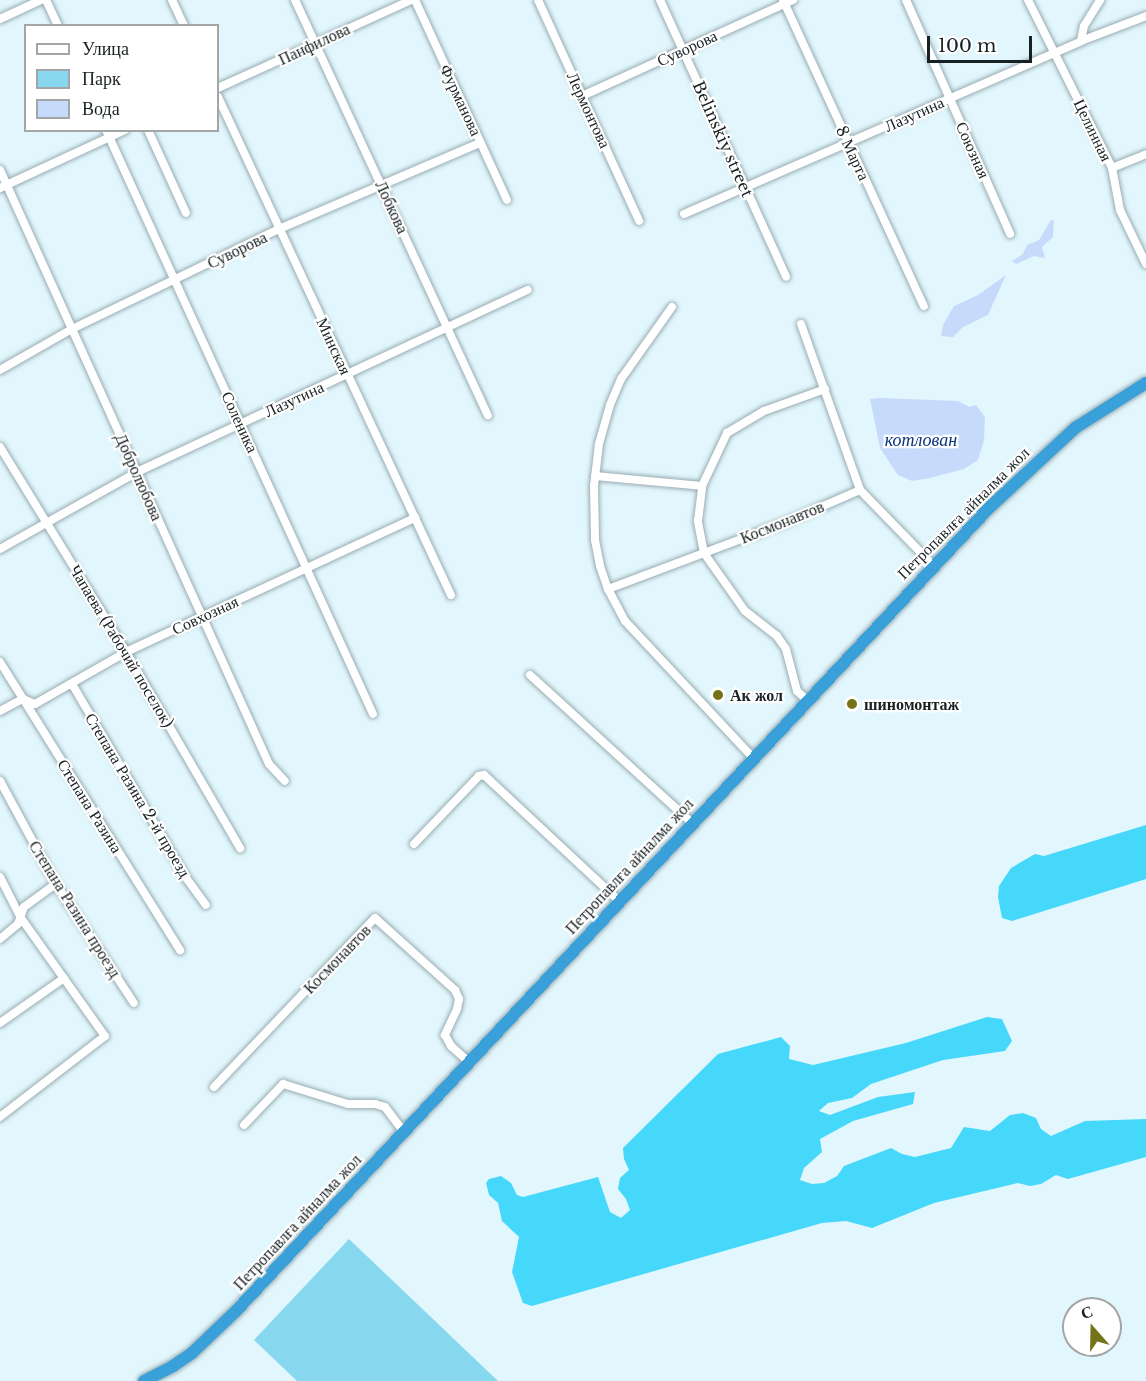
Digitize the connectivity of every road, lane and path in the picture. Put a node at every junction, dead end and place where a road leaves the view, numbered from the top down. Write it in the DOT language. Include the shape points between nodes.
graph roads {
  1 [pos="44,0"];
  2 [pos="172,0"];
  3 [pos="295,0"];
  4 [pos="413,0"];
  5 [pos="538,0"];
  6 [pos="660,0"];
  7 [pos="906,0"];
  8 [pos="1028,0"];
  9 [pos="1100,0"];
  10 [pos="787,1"];
  11 [pos="0,19"];
  12 [pos="1143,20"];
  13 [pos="57,24"];
  14 [pos="183,24"];
  15 [pos="1081,41"];
  16 [pos="316,44"];
  17 [pos="682,50"];
  18 [pos="1052,54"];
  19 [pos="219,88"];
  20 [pos="582,96"];
  21 [pos="950,98"];
  22 [pos="219,99"];
  23 [pos="149,132"];
  24 [pos="107,134"];
  25 [pos="480,142"];
  26 [pos="848,142"];
  27 [pos="1146,154"];
  28 [pos="1112,168"];
  29 [pos="0,170"];
  30 [pos="381,185"];
  31 [pos="3,186"];
  32 [pos="745,188"];
  33 [pos="507,200"];
  34 [pos="186,213"];
  35 [pos="684,214"];
  36 [pos="639,221"];
  37 [pos="279,229"];
  38 [pos="1010,234"];
  39 [pos="1143,248"];
  40 [pos="1146,264"];
  41 [pos="786,278"];
  42 [pos="174,280"];
  43 [pos="528,290"];
  44 [pos="924,306"];
  45 [pos="672,308"];
  46 [pos="801,324"];
  47 [pos="448,328"];
  48 [pos="72,329"];
  49 [pos="0,370"];
  50 [pos="348,374"];
  51 [pos="1146,383"];
  52 [pos="825,389"];
  53 [pos="488,415"];
  54 [pos="240,424"];
  55 [pos="0,447"];
  56 [pos="137,472"];
  57 [pos="595,476"];
  58 [pos="702,486"];
  59 [pos="860,490"];
  60 [pos="415,518"];
  61 [pos="47,521"];
  62 [pos="0,549"];
  63 [pos="704,553"];
  64 [pos="933,565"];
  65 [pos="307,568"];
  66 [pos="608,589"];
  67 [pos="451,595"];
  68 [pos="202,617"];
  69 [pos="126,652"];
  70 [pos="0,662"];
  71 [pos="530,675"];
  72 [pos="72,684"];
  73 [pos="23,699"];
  74 [pos="807,700"];
  75 [pos="0,711"];
  76 [pos="374,714"];
  77 [pos="753,758"];
  78 [pos="0,781"];
  79 [pos="285,781"];
  80 [pos="692,823"];
  81 [pos="414,844"];
  82 [pos="240,848"];
  83 [pos="1,882"];
  84 [pos="56,884"];
  85 [pos="619,901"];
  86 [pos="206,905"];
  87 [pos="21,918"];
  88 [pos="0,939"];
  89 [pos="180,950"];
  90 [pos="64,978"];
  91 [pos="134,1003"];
  92 [pos="0,1023"];
  93 [pos="468,1062"];
  94 [pos="214,1087"];
  95 [pos="0,1117"];
  96 [pos="244,1125"];
  97 [pos="404,1132"];
  98 [pos="144,1381"];
  1 -- 11 [label="street"];
  1 -- 13 [label="street"];
  2 -- 14 [label="street"];
  3 -- 16 [label="street, Лобкова"];
  4 -- 16 [label="street, Панфилова"];
  4 -- 25 [label="street, Фурманова"];
  5 -- 20 [label="street, Лермонтова"];
  6 -- 17 [label="street, Belinskiy street"];
  7 -- 21 [label="street, Союзная"];
  8 -- 18 [label="street, Целинная"];
  9 -- 15 [label="street" via="1084,26"];
  10 -- 17 [label="street, Суворова"];
  10 -- 26 [label="street, 8 Марта"];
  12 -- 15 [label="street, Лазутина"];
  15 -- 18 [label="street, Лазутина"];
  16 -- 19 [label="street, Панфилова"];
  16 -- 30 [label="street, Лобкова"];
  17 -- 20 [label="street, Суворова"];
  17 -- 32 [label="street, Belinskiy street"];
  18 -- 21 [label="street, Лазутина"];
  18 -- 28 [label="street, Целинная" via="1071,82"];
  20 -- 36 [label="street, Лермонтова"];
  21 -- 26 [label="street, Лазутина"];
  21 -- 38 [label="street, Союзная"];
  22 -- 37 [label="street, Минская"];
  23 -- 34 [label="street"];
  24 -- 31 [label="street"];
  24 -- 42 [label="street, Соленика"];
  25 -- 30 [label="street, Суворова"];
  25 -- 33 [label="street, Фурманова"];
  26 -- 32 [label="street, Лазутина"];
  26 -- 44 [label="street, 8 Марта"];
  27 -- 28 [label="street"];
  28 -- 39 [label="street, Целинная" via="1120,210"];
  29 -- 31 [label="street, Добролюбова"];
  30 -- 37 [label="street, Суворова"];
  30 -- 47 [label="street, Лобкова"];
  31 -- 48 [label="street, Добролюбова"];
  32 -- 35 [label="street, Лазутина"];
  32 -- 41 [label="street, Belinskiy street"];
  37 -- 42 [label="street, Суворова"];
  37 -- 50 [label="street, Минская"];
  39 -- 40 [label="street, Целинная"];
  42 -- 48 [label="street, Суворова"];
  42 -- 54 [label="street, Соленика"];
  43 -- 47 [label="street, Лазутина"];
  45 -- 57 [label="street" via="621,379 599,444"];
  46 -- 52 [label="street"];
  47 -- 50 [label="street, Лазутина"];
  47 -- 53 [label="street, Лобкова"];
  48 -- 49 [label="street, Суворова"];
  48 -- 56 [label="street, Добролюбова"];
  50 -- 54 [label="street, Лазутина"];
  50 -- 60 [label="street, Минская"];
  51 -- 64 [label="highway, Петропавлға айналма жол" via="1069,434"];
  52 -- 58 [label="street" via="764,411 733,428 722,440"];
  52 -- 59 [label="street"];
  54 -- 56 [label="street, Лазутина"];
  54 -- 65 [label="street, Соленика"];
  55 -- 61 [label="street, Чапаева (Рабочий поселок)"];
  56 -- 61 [label="street, Лазутина"];
  56 -- 68 [label="street, Добролюбова"];
  57 -- 58 [label="street"];
  57 -- 66 [label="street" via="595,540"];
  58 -- 63 [label="street" via="698,531"];
  59 -- 63 [label="street, Космонавтов"];
  59 -- 64 [label="street"];
  60 -- 65 [label="street, Совхозная"];
  60 -- 67 [label="street, Минская"];
  61 -- 62 [label="street, Лазутина"];
  61 -- 69 [label="street, Чапаева (Рабочий поселок)"];
  63 -- 66 [label="street, Космонавтов"];
  63 -- 74 [label="street" via="745,611 781,642 797,691"];
  64 -- 74 [label="highway, Петропавлға айналма жол"];
  65 -- 68 [label="street, Совхозная"];
  65 -- 76 [label="street, Соленика"];
  66 -- 77 [label="street" via="625,621 643,642"];
  68 -- 69 [label="street, Совхозная"];
  68 -- 79 [label="street, Добролюбова" via="269,764"];
  69 -- 72 [label="street, Совхозная"];
  69 -- 82 [label="street, Чапаева (Рабочий поселок)"];
  70 -- 73 [label="street, Степана Разина"];
  71 -- 80 [label="street"];
  72 -- 73 [label="street, Совхозная" via="35,704"];
  72 -- 86 [label="street, Степана Разина 2-й проезд"];
  73 -- 75 [label="street, Совхозная"];
  73 -- 89 [label="street, Степана Разина"];
  74 -- 77 [label="highway, Петропавлға айналма жол"];
  77 -- 80 [label="highway, Петропавлға айналма жол"];
  78 -- 84 [label="street, Степана Разина проезд"];
  80 -- 85 [label="highway, Петропавлға айналма жол"];
  81 -- 85 [label="street" via="484,775"];
  83 -- 87 [label="street"];
  84 -- 87 [label="street" via="24,907"];
  84 -- 91 [label="street, Степана Разина проезд"];
  85 -- 93 [label="highway, Петропавлға айналма жол"];
  87 -- 88 [label="street"];
  87 -- 90 [label="street"];
  90 -- 92 [label="street"];
  90 -- 95 [label="street" via="105,1036"];
  93 -- 94 [label="street, Космонавтов" via="445,1035 458,1010 455,990 375,918"];
  93 -- 97 [label="highway, Петропавлға айналма жол"];
  96 -- 97 [label="street" via="282,1084 348,1104 386,1107"];
  97 -- 98 [label="highway, Петропавлға айналма жол" via="213,1334 173,1366"];
}
